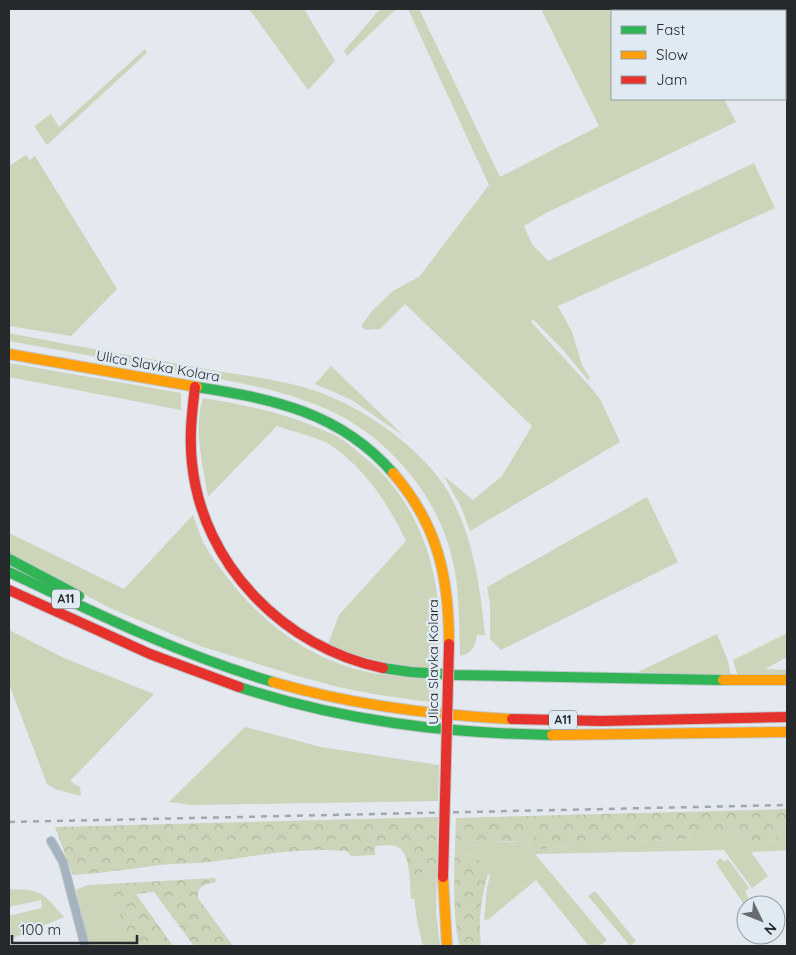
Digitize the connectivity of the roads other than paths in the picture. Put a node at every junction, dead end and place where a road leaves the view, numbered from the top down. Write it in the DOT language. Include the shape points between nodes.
graph roads {
  1 [pos="9,354"];
  2 [pos="195,386"];
  3 [pos="9,559"];
  4 [pos="9,572"];
  5 [pos="9,590"];
  6 [pos="9,599"];
  7 [pos="66,616"];
  8 [pos="123,625"];
  9 [pos="787,680"];
  10 [pos="787,716"];
  11 [pos="787,732"];
  12 [pos="51,841"];
  13 [pos="85,946"];
  14 [pos="447,946"];
  1 -- 2 [label="main road, Ulica Slavka Kolara"];
  2 -- 9 [label="main road" via="190,430 193,471 199,501 212,536 229,566 258,601 285,625 317,645 347,659 413,672"];
  2 -- 14 [label="main road, Ulica Slavka Kolara, bridge" via="268,400 311,414 349,433 387,464 422,512 436,545 446,587 449,644 443,877"];
  3 -- 8 [label="main road" via="104,609"];
  4 -- 8 [label="main road, A11"];
  5 -- 7 [label="main road, A11"];
  6 -- 7 [label="main road" via="52,617"];
  7 -- 11 [label="main road, A11" via="229,684 296,704 369,720 438,730 514,735"];
  8 -- 10 [label="main road, A11" via="185,651 297,689 438,714 548,720"];
  12 -- 13 [label="street" via="63,862"];
}
